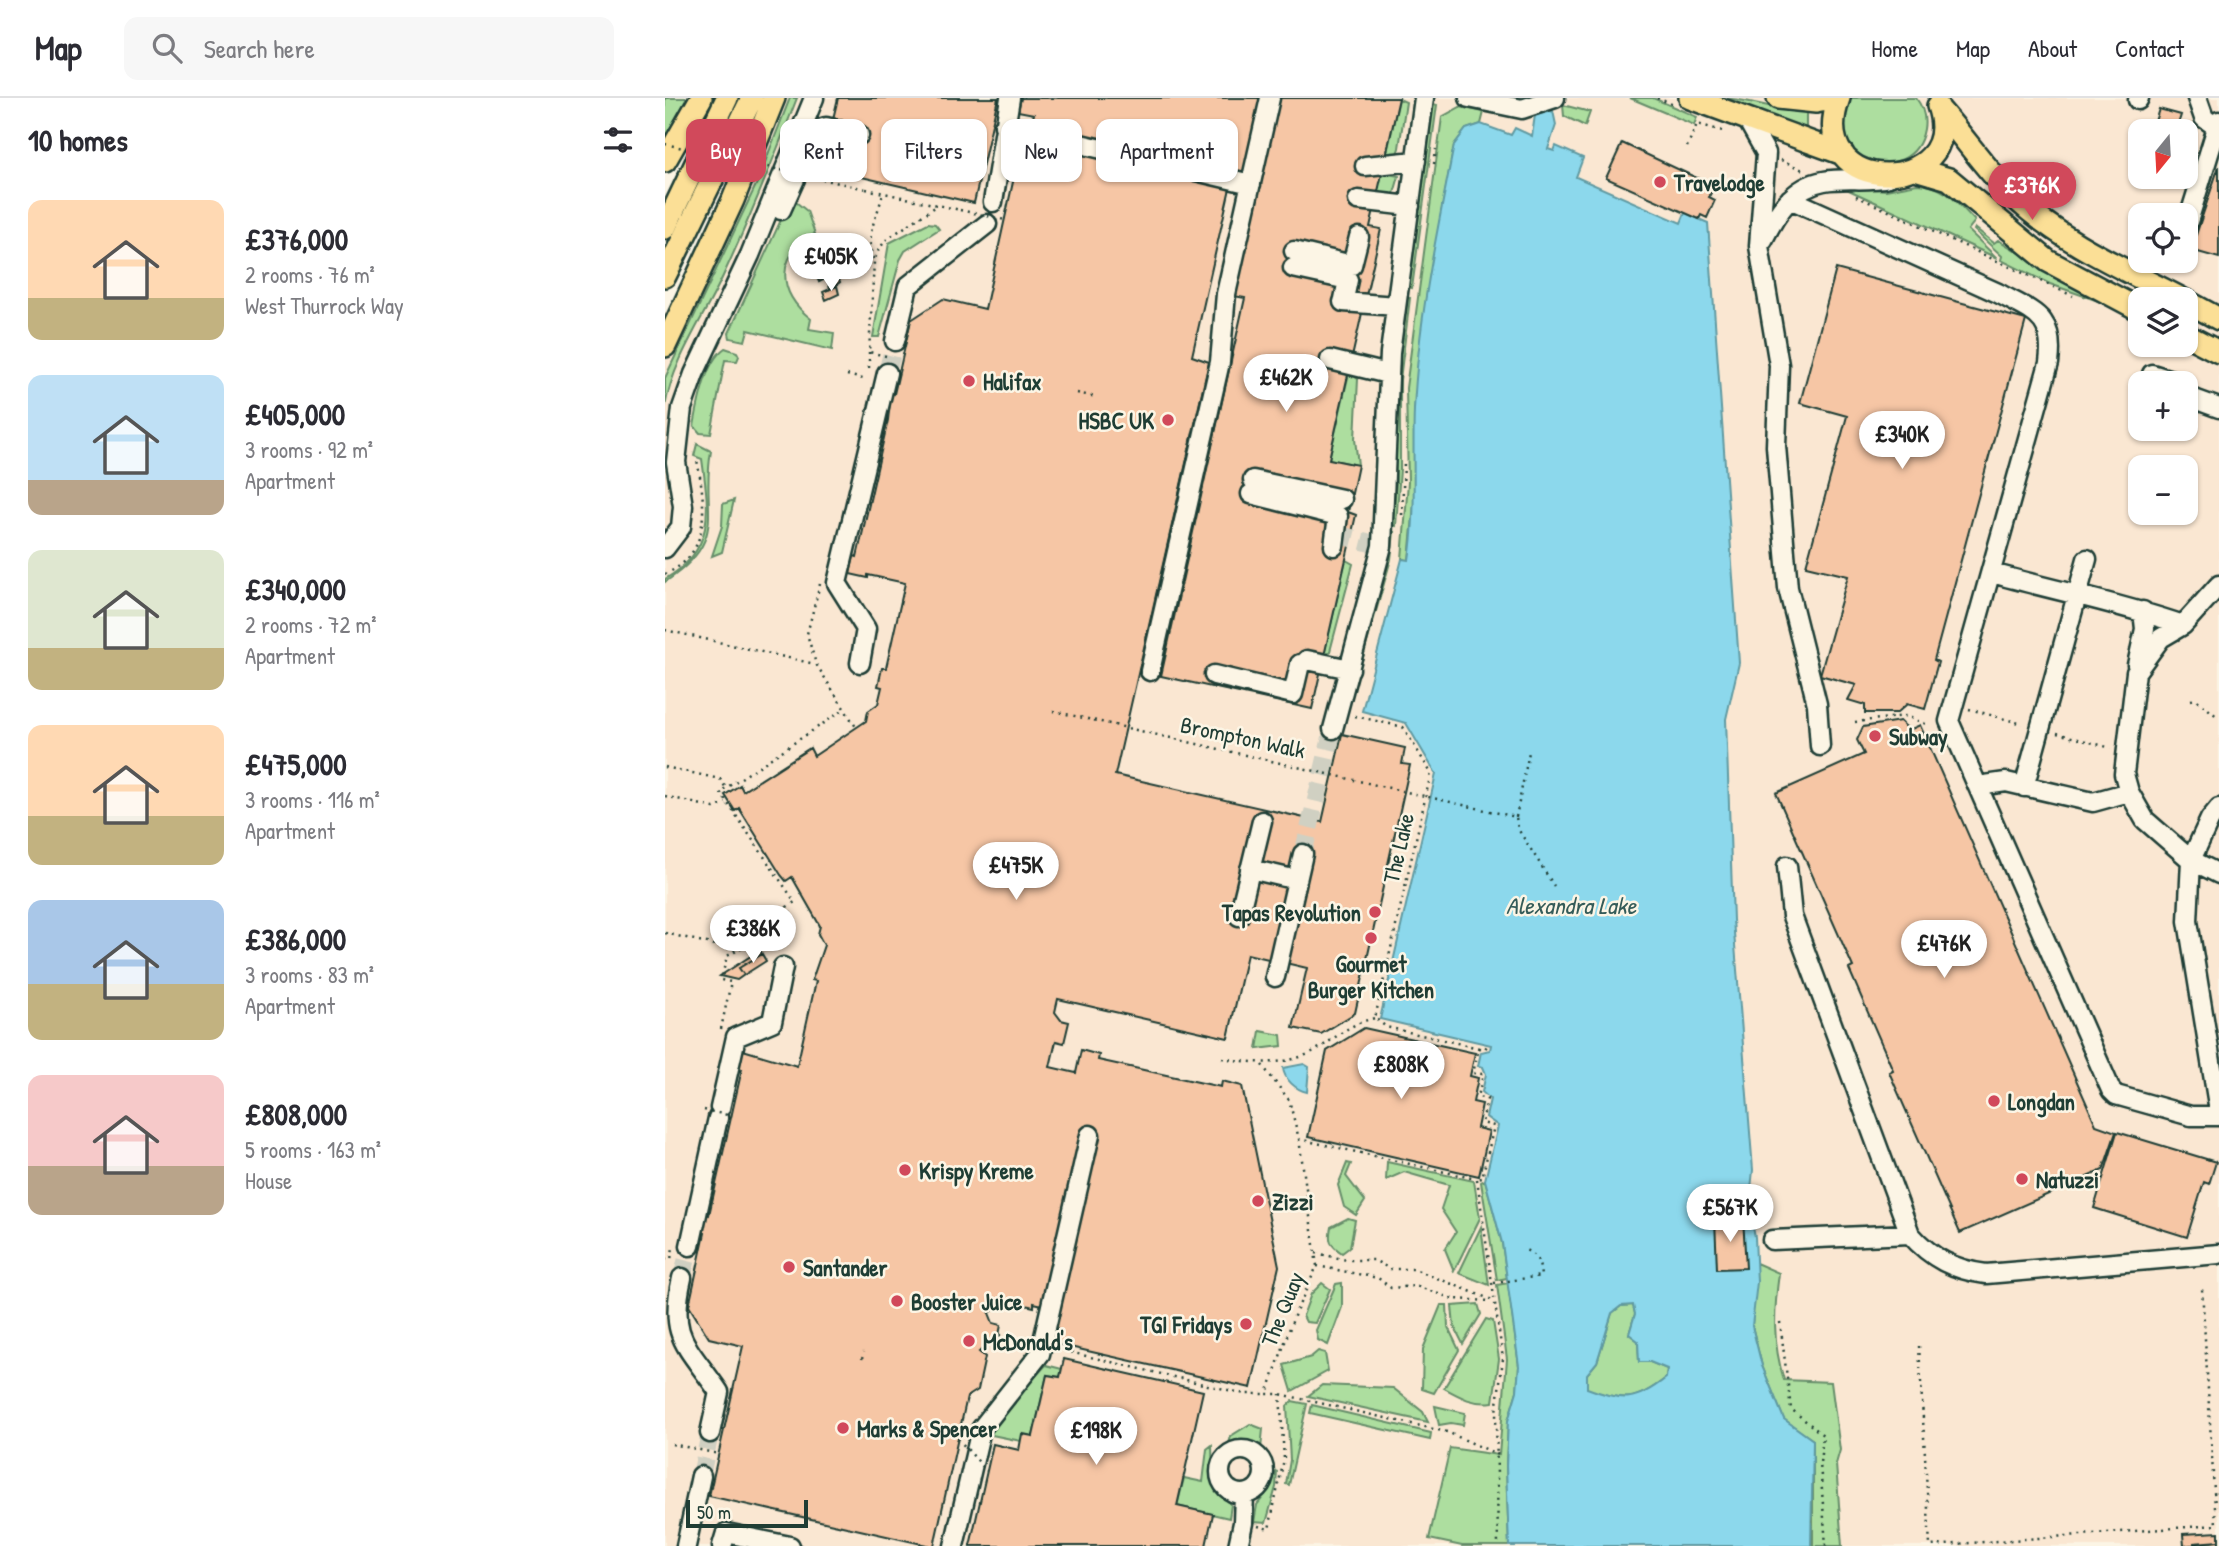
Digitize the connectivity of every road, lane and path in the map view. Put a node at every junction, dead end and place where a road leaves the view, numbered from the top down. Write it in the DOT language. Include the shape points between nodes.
graph roads {
  1 [pos="701,98"];
  2 [pos="727,98"];
  3 [pos="752,98"];
  4 [pos="774,98"];
  5 [pos="814,98"];
  6 [pos="1010,98"];
  7 [pos="1270,98"];
  8 [pos="1424,98"];
  9 [pos="1469,98"];
  10 [pos="1556,98"];
  11 [pos="1657,98"];
  12 [pos="1778,98"];
  13 [pos="1838,98"];
  14 [pos="2197,98"];
  15 [pos="1683,102"];
  16 [pos="1937,104"];
  17 [pos="1006,119"];
  18 [pos="1748,121"];
  19 [pos="2217,124"];
  20 [pos="1729,133"];
  21 [pos="665,144"];
  22 [pos="1082,145"];
  23 [pos="1687,146"];
  24 [pos="1001,147"];
  25 [pos="1766,153"];
  26 [pos="1843,154"];
  27 [pos="665,161"];
  28 [pos="1416,161"];
  29 [pos="1365,166"];
  30 [pos="1915,169"];
  31 [pos="1892,176"];
  32 [pos="1823,181"];
  33 [pos="793,182"];
  34 [pos="1251,184"];
  35 [pos="883,193"];
  36 [pos="1790,199"];
  37 [pos="1358,200"];
  38 [pos="993,202"];
  39 [pos="2193,203"];
  40 [pos="938,205"];
  41 [pos="1410,206"];
  42 [pos="1000,222"];
  43 [pos="665,228"];
  44 [pos="1359,237"];
  45 [pos="1759,246"];
  46 [pos="874,261"];
  47 [pos="665,276"];
  48 [pos="2159,287"];
  49 [pos="2078,298"];
  50 [pos="2128,304"];
  51 [pos="726,306"];
  52 [pos="1396,306"];
  53 [pos="2198,308"];
  54 [pos="2219,319"];
  55 [pos="2198,341"];
  56 [pos="665,346"];
  57 [pos="2219,352"];
  58 [pos="891,357"];
  59 [pos="1330,360"];
  60 [pos="1388,374"];
  61 [pos="847,375"];
  62 [pos="867,380"];
  63 [pos="2198,388"];
  64 [pos="1077,393"];
  65 [pos="2219,395"];
  66 [pos="1096,397"];
  67 [pos="2198,400"];
  68 [pos="2219,408"];
  69 [pos="1342,499"];
  70 [pos="1334,546"];
  71 [pos="665,548"];
  72 [pos="2087,559"];
  73 [pos="1992,573"];
  74 [pos="2219,585"];
  75 [pos="2077,594"];
  76 [pos="2143,611"];
  77 [pos="2183,625"];
  78 [pos="665,630"];
  79 [pos="860,663"];
  80 [pos="816,664"];
  81 [pos="1350,669"];
  82 [pos="1150,671"];
  83 [pos="2136,672"];
  84 [pos="1214,675"];
  85 [pos="2191,701"];
  86 [pos="1053,712"];
  87 [pos="1353,715"];
  88 [pos="2219,718"];
  89 [pos="1855,722"];
  90 [pos="1926,723"];
  91 [pos="856,727"];
  92 [pos="1333,729"];
  93 [pos="1820,746"];
  94 [pos="1529,752"];
  95 [pos="665,767"];
  96 [pos="1978,786"];
  97 [pos="2024,787"];
  98 [pos="726,788"];
  99 [pos="2129,792"];
  100 [pos="1426,795"];
  101 [pos="665,796"];
  102 [pos="726,803"];
  103 [pos="2219,808"];
  104 [pos="1516,817"];
  105 [pos="1262,821"];
  106 [pos="1303,854"];
  107 [pos="2191,860"];
  108 [pos="1787,866"];
  109 [pos="1250,869"];
  110 [pos="2219,874"];
  111 [pos="1297,880"];
  112 [pos="1554,886"];
  113 [pos="1239,916"];
  114 [pos="795,920"];
  115 [pos="665,933"];
  116 [pos="739,950"];
  117 [pos="783,967"];
  118 [pos="1275,977"];
  119 [pos="1382,987"];
  120 [pos="1412,993"];
  121 [pos="1375,1018"];
  122 [pos="1488,1044"];
  123 [pos="1479,1048"];
  124 [pos="1222,1058"];
  125 [pos="1262,1065"];
  126 [pos="2219,1113"];
  127 [pos="1090,1135"];
  128 [pos="1299,1139"];
  129 [pos="1477,1179"];
  130 [pos="1910,1234"];
  131 [pos="1772,1241"];
  132 [pos="690,1246"];
  133 [pos="1523,1249"];
  134 [pos="1317,1253"];
  135 [pos="2219,1254"];
  136 [pos="1317,1266"];
  137 [pos="683,1278"];
  138 [pos="1493,1283"];
  139 [pos="2201,1288"];
  140 [pos="1495,1301"];
  141 [pos="1780,1322"];
  142 [pos="999,1335"];
  143 [pos="1042,1346"];
  144 [pos="1919,1346"];
  145 [pos="864,1352"];
  146 [pos="862,1359"];
  147 [pos="1268,1394"];
  148 [pos="1280,1394"];
  149 [pos="711,1433"];
  150 [pos="958,1440"];
  151 [pos="672,1444"];
  152 [pos="719,1454"];
  153 [pos="1499,1455"];
  154 [pos="987,1471"];
  155 [pos="701,1475"];
  156 [pos="1244,1494"];
  157 [pos="1243,1523"];
  158 [pos="2218,1525"];
  159 [pos="686,1546"];
  160 [pos="722,1546"];
  161 [pos="790,1546"];
  162 [pos="954,1546"];
  163 [pos="1237,1546"];
  164 [pos="1498,1546"];
  165 [pos="1826,1546"];
  1 -- 27 [label="main road"];
  2 -- 43 [label="main road"];
  3 -- 47 [label="main road"];
  4 -- 56 [label="main road" via="733,200"];
  5 -- 51 [label="street"];
  6 -- 17 [label="street"];
  7 -- 34 [label="street"];
  8 -- 28 [label="street"];
  9 -- 10 [label="street" via="1522,108"];
  11 -- 15 [label="path"];
  12 -- 13 [label="main road" via="1816,102"];
  13 -- 26 [label="main road" via="1833,127"];
  14 -- 19 [label="street" via="2204,118"];
  15 -- 18 [label="main road"];
  16 -- 30 [label="main road" via="1941,127 1937,144"];
  16 -- 48 [label="main road" via="1982,163 2034,213 2078,245"];
  18 -- 25 [label="street"];
  18 -- 26 [label="main road"];
  19 -- 39 [label="street"];
  20 -- 23 [label="path" via="1697,124"];
  21 -- 35 [label="path, bridge"];
  22 -- 34 [label="street"];
  24 -- 38 [label="street"];
  25 -- 32 [label="path"];
  25 -- 45 [label="street"];
  26 -- 31 [label="main road" via="1865,171"];
  28 -- 29 [label="street"];
  28 -- 41 [label="street"];
  30 -- 31 [label="main road"];
  30 -- 50 [label="main road" via="1949,179 2048,261"];
  31 -- 32 [label="street"];
  32 -- 36 [label="street"];
  32 -- 49 [label="path"];
  33 -- 51 [label="street" via="762,249"];
  34 -- 82 [label="street" via="1226,295 1220,362"];
  35 -- 40 [label="path"];
  35 -- 46 [label="path" via="869,231"];
  36 -- 45 [label="street"];
  36 -- 73 [label="street" via="1998,293 2031,311 2047,326 2049,363"];
  37 -- 41 [label="street"];
  40 -- 42 [label="path, bridge"];
  40 -- 46 [label="path" via="887,239"];
  41 -- 52 [label="street"];
  42 -- 58 [label="street" via="908,286"];
  44 -- 52 [label="street" via="1352,265 1293,259 1348,280 1343,301"];
  45 -- 93 [label="street" via="1779,365 1776,446 1788,588 1817,704"];
  46 -- 58 [label="path" via="869,352"];
  51 -- 71 [label="street" via="682,408 676,462 683,506 681,527"];
  52 -- 60 [label="street"];
  53 -- 54 [label="main road"];
  55 -- 57 [label="main road"];
  58 -- 79 [label="street" via="837,583 866,629"];
  59 -- 60 [label="street"];
  60 -- 81 [label="street" via="1384,528"];
  61 -- 62 [label="path"];
  63 -- 65 [label="street"];
  64 -- 66 [label="path"];
  67 -- 68 [label="street"];
  69 -- 70 [label="street" via="1252,487 1338,516"];
  72 -- 75 [label="street"];
  73 -- 75 [label="street"];
  73 -- 96 [label="street" via="1949,721"];
  74 -- 77 [label="street"];
  75 -- 76 [label="street"];
  75 -- 97 [label="street"];
  76 -- 77 [label="street"];
  76 -- 83 [label="street" via="2145,629"];
  77 -- 83 [label="street" via="2161,638"];
  78 -- 80 [label="path"];
  81 -- 84 [label="street" via="1303,662 1293,694"];
  81 -- 92 [label="street"];
  83 -- 99 [label="street" via="2124,774"];
  85 -- 88 [label="path" via="2196,699"];
  86 -- 100 [label="path, Brompton Walk"];
  87 -- 100 [label="path, The Lake" via="1403,727 1431,773"];
  89 -- 90 [label="path" via="1906,716"];
  91 -- 98 [label="path" via="845,709"];
  94 -- 104 [label="path"];
  95 -- 98 [label="path" via="720,779"];
  96 -- 97 [label="street" via="2006,782"];
  96 -- 126 [label="street" via="2111,1090 2116,1096 2191,1116"];
  97 -- 99 [label="street" via="2093,802"];
  98 -- 102 [label="path" via="720,792"];
  99 -- 107 [label="street" via="2145,820"];
  100 -- 104 [label="path, Brompton Walk"];
  100 -- 119 [label="path, The Lake"];
  101 -- 102 [label="path" via="714,807"];
  102 -- 114 [label="path" via="795,902 787,907"];
  103 -- 107 [label="street"];
  104 -- 112 [label="path" via="1518,829"];
  105 -- 109 [label="street"];
  106 -- 111 [label="street"];
  107 -- 110 [label="street"];
  107 -- 126 [label="street" via="2187,921"];
  108 -- 130 [label="street" via="1792,915"];
  109 -- 111 [label="street"];
  109 -- 113 [label="street"];
  111 -- 118 [label="street"];
  115 -- 116 [label="path"];
  117 -- 132 [label="street" via="772,1022 736,1037"];
  119 -- 120 [label="path"];
  119 -- 121 [label="path, The Lake"];
  121 -- 123 [label="path" via="1386,1027"];
  121 -- 125 [label="path" via="1353,1023 1308,1054"];
  122 -- 123 [label="path"];
  123 -- 129 [label="path" via="1473,1073 1483,1074 1478,1097 1487,1099 1482,1123 1494,1126 1482,1178"];
  124 -- 125 [label="path"];
  125 -- 128 [label="path, The Quay" via="1289,1100"];
  127 -- 143 [label="street"];
  128 -- 129 [label="path"];
  128 -- 134 [label="path, The Quay"];
  129 -- 138 [label="path"];
  130 -- 131 [label="street"];
  130 -- 135 [label="street" via="1955,1268 1986,1274"];
  133 -- 138 [label="path" via="1539,1260 1541,1276"];
  134 -- 136 [label="path, The Quay"];
  134 -- 140 [label="path" via="1374,1260 1390,1269 1414,1269"];
  136 -- 140 [label="path" via="1378,1279 1391,1288 1416,1286 1453,1300"];
  136 -- 147 [label="path, The Quay" via="1294,1316"];
  137 -- 149 [label="street" via="675,1309 678,1333 719,1392"];
  138 -- 140 [label="path"];
  139 -- 158 [label="path"];
  140 -- 153 [label="path" via="1503,1359 1496,1412"];
  141 -- 165 [label="path" via="1791,1409 1822,1435"];
  142 -- 143 [label="path"];
  143 -- 147 [label="path" via="1245,1394"];
  143 -- 162 [label="street" via="1033,1366 981,1429"];
  144 -- 158 [label="path" via="1930,1546"];
  145 -- 146 [label="path"];
  147 -- 148 [label="path"];
  148 -- 153 [label="path" via="1447,1432"];
  148 -- 157 [label="path" via="1284,1460 1269,1529"];
  150 -- 154 [label="path, bridge"];
  151 -- 152 [label="path, bridge"];
  153 -- 164 [label="path"];
  155 -- 159 [label="street"];
  156 -- 157 [label="street"];
  157 -- 163 [label="street"];
  160 -- 161 [label="street" via="726,1533"];
}
